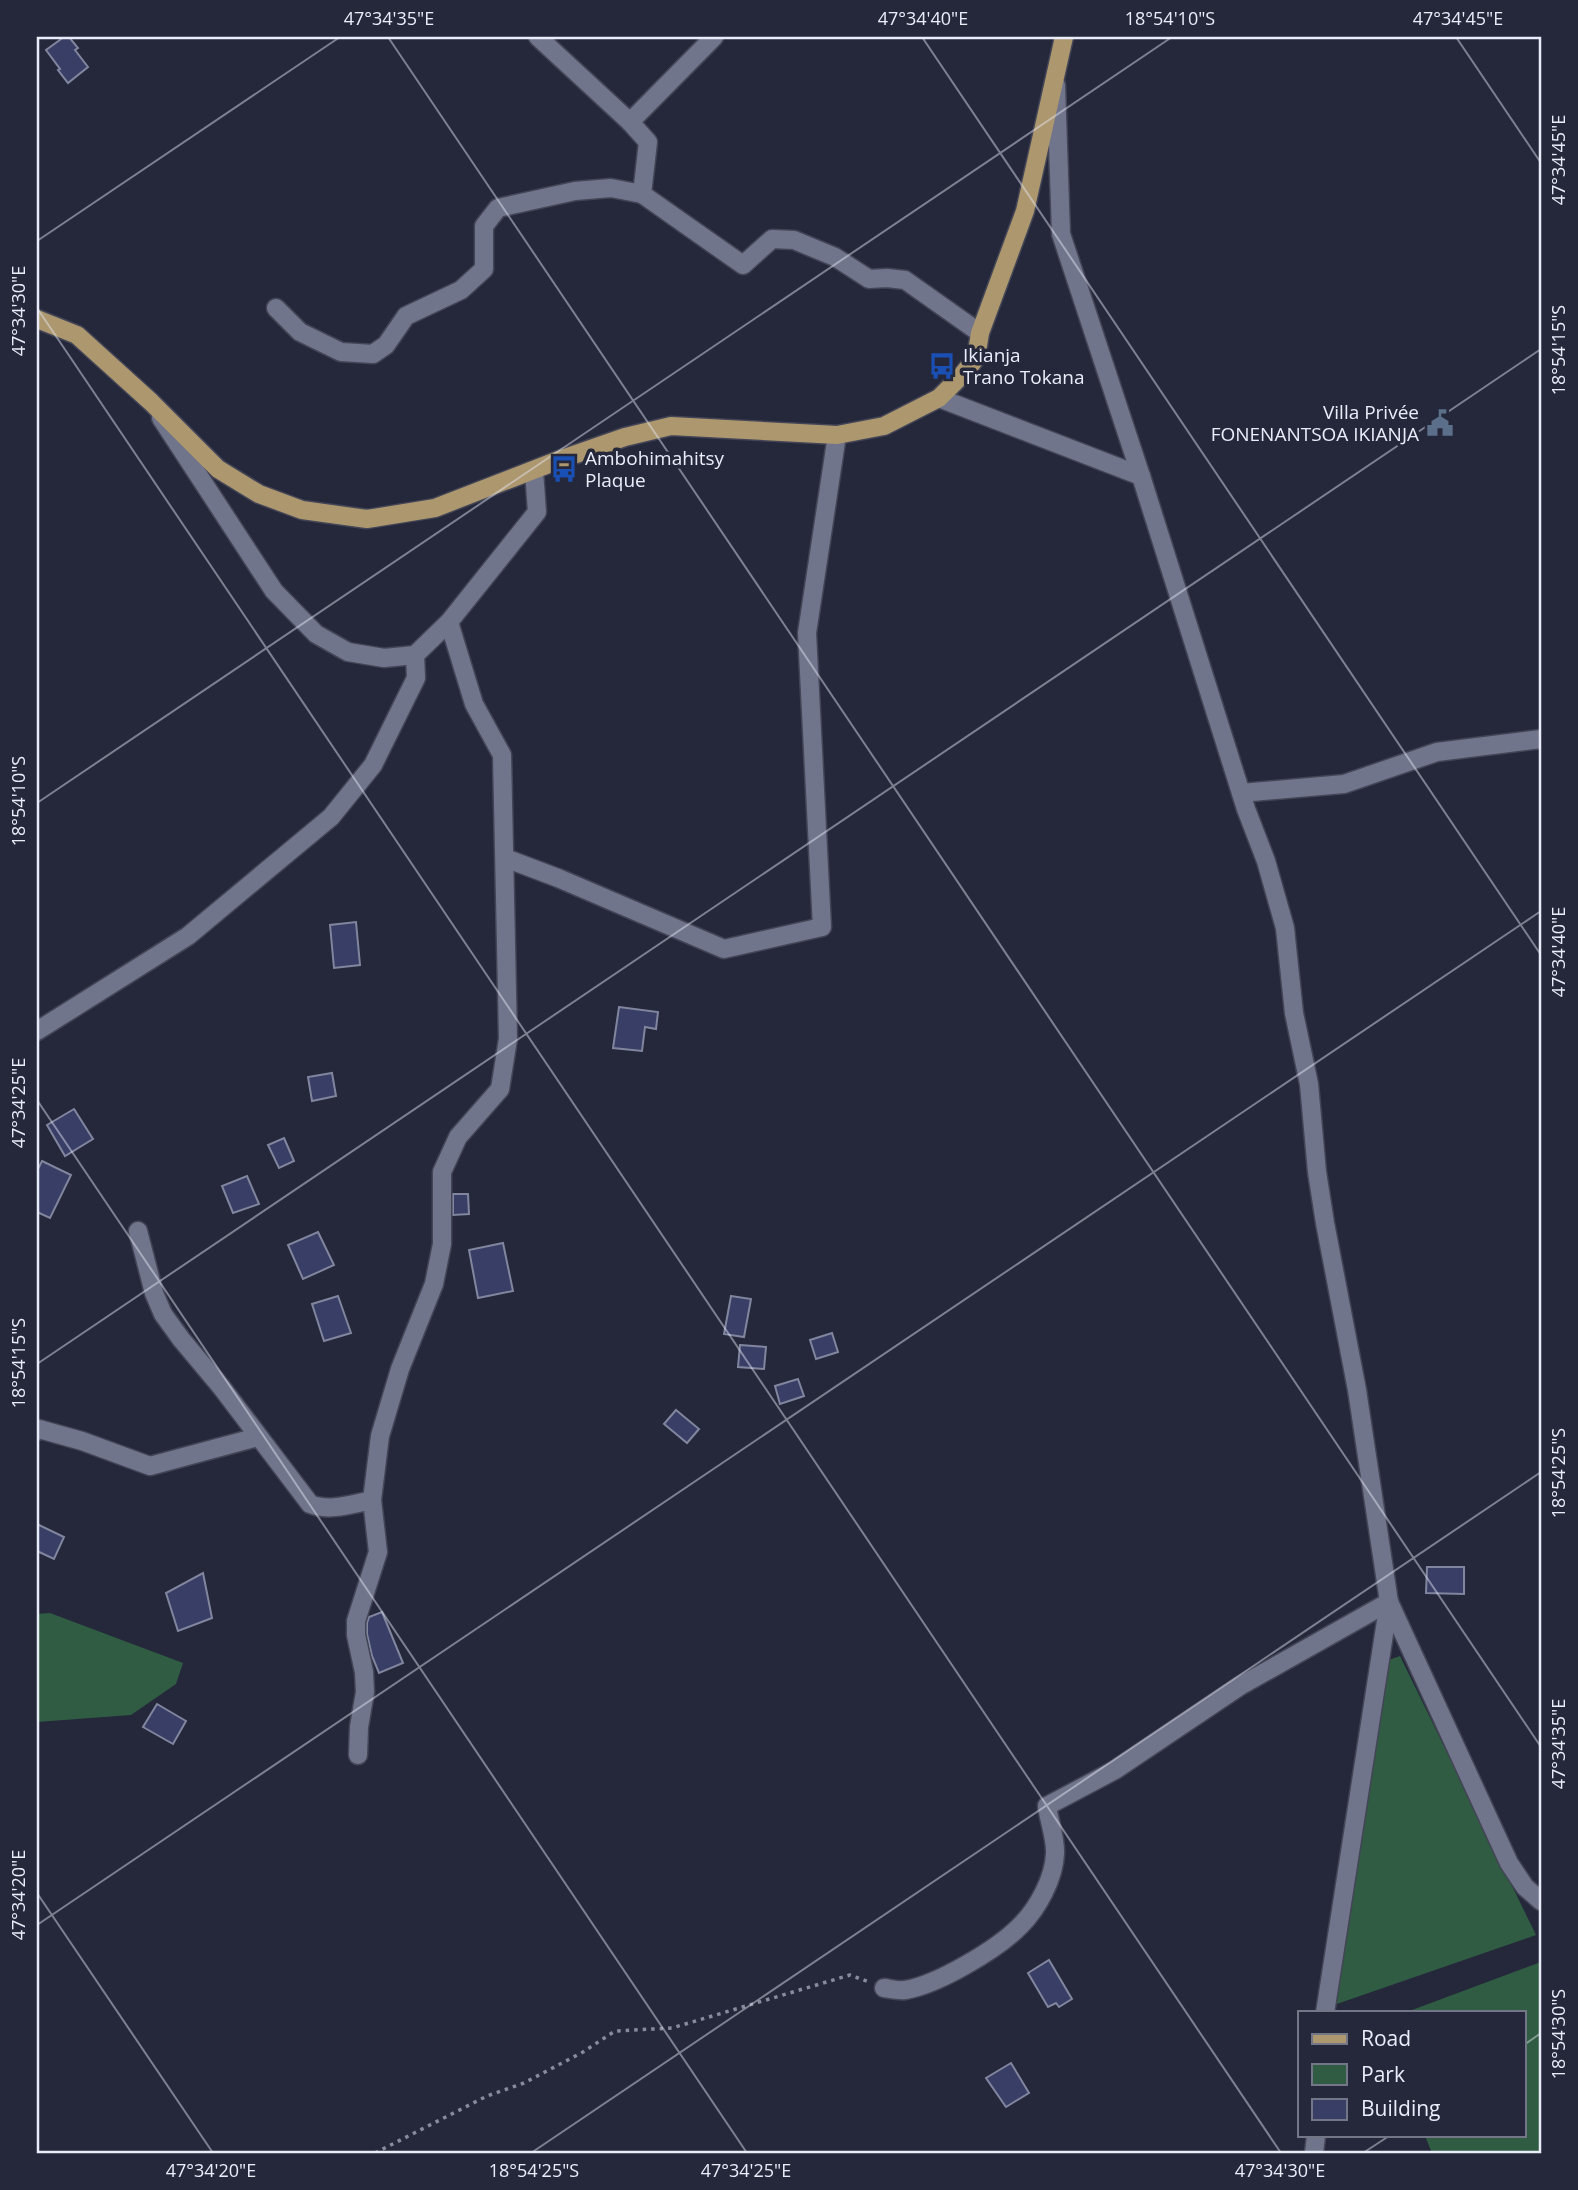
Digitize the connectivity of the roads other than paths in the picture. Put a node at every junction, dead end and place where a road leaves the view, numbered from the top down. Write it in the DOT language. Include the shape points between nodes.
graph roads {
  1 [pos="538,37"];
  2 [pos="714,37"];
  3 [pos="1064,37"];
  4 [pos="1056,75"];
  5 [pos="630,122"];
  6 [pos="642,194"];
  7 [pos="276,308"];
  8 [pos="37,319"];
  9 [pos="980,333"];
  10 [pos="939,398"];
  11 [pos="151,402"];
  12 [pos="837,435"];
  13 [pos="534,471"];
  14 [pos="1141,476"];
  15 [pos="449,622"];
  16 [pos="415,655"];
  17 [pos="1541,739"];
  18 [pos="1241,793"];
  19 [pos="505,858"];
  20 [pos="37,1031"];
  21 [pos="138,1231"];
  22 [pos="37,1431"];
  23 [pos="258,1437"];
  24 [pos="372,1500"];
  25 [pos="1389,1602"];
  26 [pos="358,1755"];
  27 [pos="1541,1901"];
  28 [pos="884,1988"];
  29 [pos="1325,2011"];
  1 -- 5 [label="street"];
  2 -- 5 [label="street"];
  3 -- 4 [label="main road"];
  4 -- 9 [label="main road" via="1025,211"];
  4 -- 14 [label="street" via="1061,234"];
  5 -- 6 [label="street" via="648,142"];
  6 -- 7 [label="street" via="611,188 575,191 498,208 484,226 484,269 461,290 406,316 373,355 341,352 300,332"];
  6 -- 9 [label="street" via="743,265 772,239 794,240 835,257 869,279 905,280"];
  8 -- 11 [label="main road" via="77,335"];
  9 -- 10 [label="main road" via="976,358"];
  10 -- 12 [label="main road" via="884,426"];
  10 -- 14 [label="street"];
  11 -- 13 [label="main road" via="218,469 259,494 302,510 367,519 435,508"];
  11 -- 16 [label="street" via="274,591 316,634 348,652 384,658"];
  12 -- 13 [label="main road" via="671,426 625,437"];
  12 -- 19 [label="street" via="807,633 822,927 724,949"];
  13 -- 15 [label="street" via="537,512"];
  14 -- 18 [label="street"];
  15 -- 16 [label="street"];
  15 -- 19 [label="street" via="474,704 502,755"];
  16 -- 20 [label="street" via="416,678 373,765 331,817 188,936"];
  17 -- 18 [label="street" via="1437,752 1344,783"];
  18 -- 25 [label="street" via="1285,928 1294,1013 1309,1084 1317,1172"];
  19 -- 24 [label="street" via="508,1040 500,1088 458,1137 442,1172 440,1257 380,1436"];
  21 -- 23 [label="street" via="163,1314"];
  22 -- 23 [label="street" via="82,1441 150,1466"];
  23 -- 24 [label="street" via="310,1504 328,1508"];
  24 -- 26 [label="street" via="378,1552 356,1621 365,1692"];
  25 -- 27 [label="street" via="1509,1863"];
  25 -- 28 [label="street" via="1241,1686 1115,1770 1047,1806 1055,1853 1041,1897 1023,1924 1003,1941 929,1984 903,1991"];
  25 -- 29 [label="street"];
}
